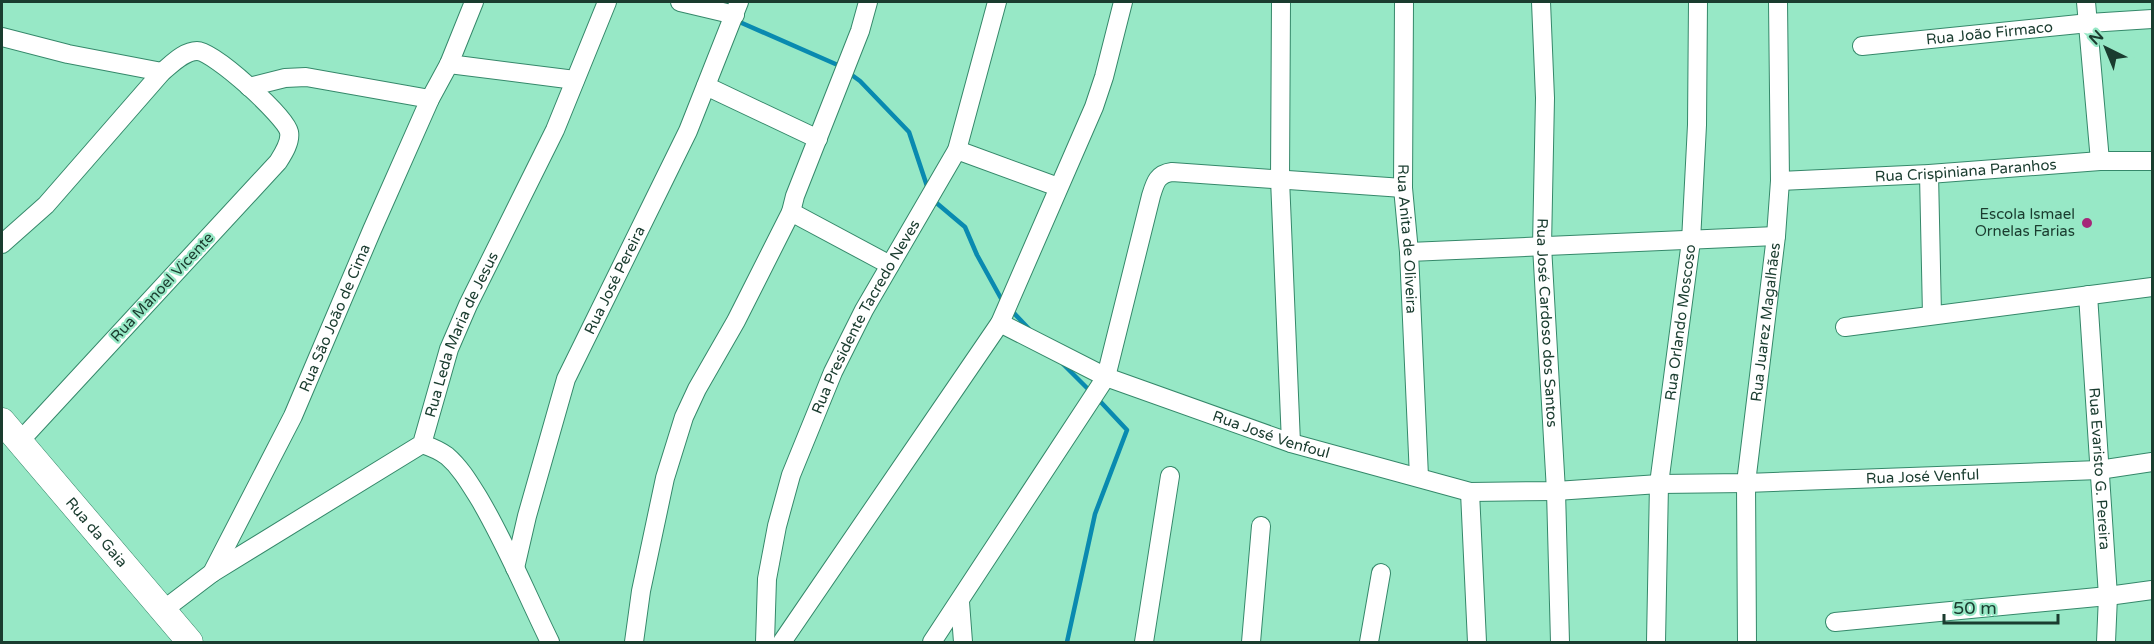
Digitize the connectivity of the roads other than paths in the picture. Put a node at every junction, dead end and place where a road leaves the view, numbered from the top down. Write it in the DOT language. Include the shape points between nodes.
graph roads {
  1 [pos="474,2"];
  2 [pos="607,2"];
  3 [pos="680,2"];
  4 [pos="868,2"];
  5 [pos="997,2"];
  6 [pos="1123,2"];
  7 [pos="1281,2"];
  8 [pos="1404,2"];
  9 [pos="1541,2"];
  10 [pos="1698,2"];
  11 [pos="1778,2"];
  12 [pos="2086,2"];
  13 [pos="737,8"];
  14 [pos="2152,19"];
  15 [pos="2089,23"];
  16 [pos="2,37"];
  17 [pos="1862,46"];
  18 [pos="449,64"];
  19 [pos="162,72"];
  20 [pos="575,80"];
  21 [pos="706,86"];
  22 [pos="249,87"];
  23 [pos="430,99"];
  24 [pos="818,139"];
  25 [pos="957,150"];
  26 [pos="2100,161"];
  27 [pos="2152,161"];
  28 [pos="1929,174"];
  29 [pos="1280,179"];
  30 [pos="1780,180"];
  31 [pos="1058,187"];
  32 [pos="1403,188"];
  33 [pos="791,212"];
  34 [pos="1776,236"];
  35 [pos="1691,241"];
  36 [pos="2,244"];
  37 [pos="1542,246"];
  38 [pos="1409,252"];
  39 [pos="890,265"];
  40 [pos="2152,287"];
  41 [pos="2088,295"];
  42 [pos="1932,315"];
  43 [pos="1000,323"];
  44 [pos="1845,327"];
  45 [pos="1106,377"];
  46 [pos="2,421"];
  47 [pos="20,441"];
  48 [pos="1291,443"];
  49 [pos="422,444"];
  50 [pos="2152,462"];
  51 [pos="2099,470"];
  52 [pos="1170,476"];
  53 [pos="1419,477"];
  54 [pos="1746,483"];
  55 [pos="1659,484"];
  56 [pos="1556,491"];
  57 [pos="1470,492"];
  58 [pos="1261,526"];
  59 [pos="515,568"];
  60 [pos="212,573"];
  61 [pos="1381,573"];
  62 [pos="2152,590"];
  63 [pos="2108,596"];
  64 [pos="960,602"];
  65 [pos="162,611"];
  66 [pos="1835,622"];
  67 [pos="184,640"];
  68 [pos="550,642"];
  69 [pos="634,642"];
  70 [pos="765,642"];
  71 [pos="782,642"];
  72 [pos="932,642"];
  73 [pos="963,642"];
  74 [pos="1144,642"];
  75 [pos="1251,642"];
  76 [pos="1369,642"];
  77 [pos="1477,642"];
  78 [pos="1560,642"];
  79 [pos="1656,642"];
  80 [pos="1747,642"];
  81 [pos="2106,642"];
  1 -- 18 [label="street, Rua São João de Cima"];
  2 -- 20 [label="street, Rua Leda Maria de Jesus"];
  3 -- 13 [label="street"];
  4 -- 24 [label="street"];
  5 -- 25 [label="street, Rua Presidente Tacredo Neves"];
  6 -- 31 [label="street" via="1094,107"];
  7 -- 29 [label="street"];
  8 -- 32 [label="street, Rua Anita de Oliveira"];
  9 -- 37 [label="street, Rua José Cardoso dos Santos" via="1545,98"];
  10 -- 35 [label="street, Rua Orlando Moscoso"];
  11 -- 30 [label="street, Rua Juarez Magalhães"];
  12 -- 15 [label="street"];
  13 -- 21 [label="street, Rua José Pereira"];
  14 -- 15 [label="street, Rua João Firmaco"];
  15 -- 17 [label="street, Rua João Firmaco"];
  15 -- 26 [label="street"];
  16 -- 19 [label="street"];
  18 -- 20 [label="street"];
  18 -- 23 [label="street, Rua São João de Cima"];
  19 -- 22 [label="street" via="184,54 197,51 219,60"];
  19 -- 36 [label="street" via="46,205"];
  20 -- 49 [label="street, Rua Leda Maria de Jesus" via="555,130 449,349"];
  21 -- 24 [label="street"];
  21 -- 59 [label="street, Rua José Pereira" via="688,131 566,379"];
  22 -- 23 [label="street" via="306,77"];
  22 -- 47 [label="street, Rua Manoel Vicente" via="288,127 290,140 278,162"];
  23 -- 60 [label="street, Rua São João de Cima" via="293,416"];
  24 -- 33 [label="street"];
  25 -- 31 [label="street"];
  25 -- 39 [label="street, Rua Presidente Tacredo Neves"];
  26 -- 27 [label="street, Rua Crispiniana Paranhos"];
  26 -- 28 [label="street, Rua Crispiniana Paranhos"];
  28 -- 30 [label="street, Rua Crispiniana Paranhos"];
  28 -- 42 [label="street"];
  29 -- 32 [label="street"];
  29 -- 45 [label="street" via="1172,172 1158,177"];
  29 -- 48 [label="street"];
  30 -- 34 [label="street, Rua Juarez Magalhães"];
  31 -- 43 [label="street"];
  32 -- 38 [label="street, Rua Anita de Oliveira"];
  33 -- 39 [label="street"];
  33 -- 69 [label="street" via="684,417 665,478"];
  34 -- 35 [label="street"];
  34 -- 54 [label="street, Rua Juarez Magalhães"];
  35 -- 37 [label="street"];
  35 -- 55 [label="street, Rua Orlando Moscoso"];
  37 -- 38 [label="street"];
  37 -- 56 [label="street, Rua José Cardoso dos Santos"];
  38 -- 53 [label="street, Rua Anita de Oliveira"];
  39 -- 70 [label="street, Rua Presidente Tacredo Neves" via="833,372 791,475 766,579"];
  40 -- 41 [label="street"];
  41 -- 42 [label="street"];
  41 -- 51 [label="street, Rua Evaristo G. Pereira"];
  42 -- 44 [label="street"];
  43 -- 45 [label="street, Rua José Venfoul"];
  43 -- 71 [label="street"];
  45 -- 48 [label="street, Rua José Venfoul"];
  45 -- 64 [label="street"];
  46 -- 47 [label="main road, Rua da Gaia"];
  47 -- 65 [label="main road, Rua da Gaia"];
  48 -- 53 [label="street, Rua José Venfoul"];
  49 -- 59 [label="street" via="446,455 462,471"];
  49 -- 60 [label="street"];
  50 -- 51 [label="street, Rua José Venful"];
  51 -- 54 [label="street, Rua José Venful"];
  51 -- 63 [label="street, Rua Evaristo G. Pereira"];
  52 -- 74 [label="street"];
  53 -- 57 [label="street, Rua José Venfoul"];
  54 -- 55 [label="street, Rua José Venful"];
  54 -- 80 [label="street, Rua Juarez Magalhães"];
  55 -- 56 [label="street, Rua José Venfoul"];
  55 -- 79 [label="street, Rua Orlando Moscoso"];
  56 -- 57 [label="street, Rua José Venfoul"];
  56 -- 78 [label="street, Rua José Cardoso dos Santos"];
  57 -- 77 [label="street"];
  58 -- 75 [label="street"];
  59 -- 68 [label="street"];
  60 -- 65 [label="street, Rua São João de Cima"];
  61 -- 76 [label="street"];
  62 -- 63 [label="street"];
  63 -- 66 [label="street"];
  63 -- 81 [label="street, Rua Evaristo G. Pereira"];
  64 -- 72 [label="street"];
  64 -- 73 [label="street"];
  65 -- 67 [label="main road, Rua da Gaia"];
}
